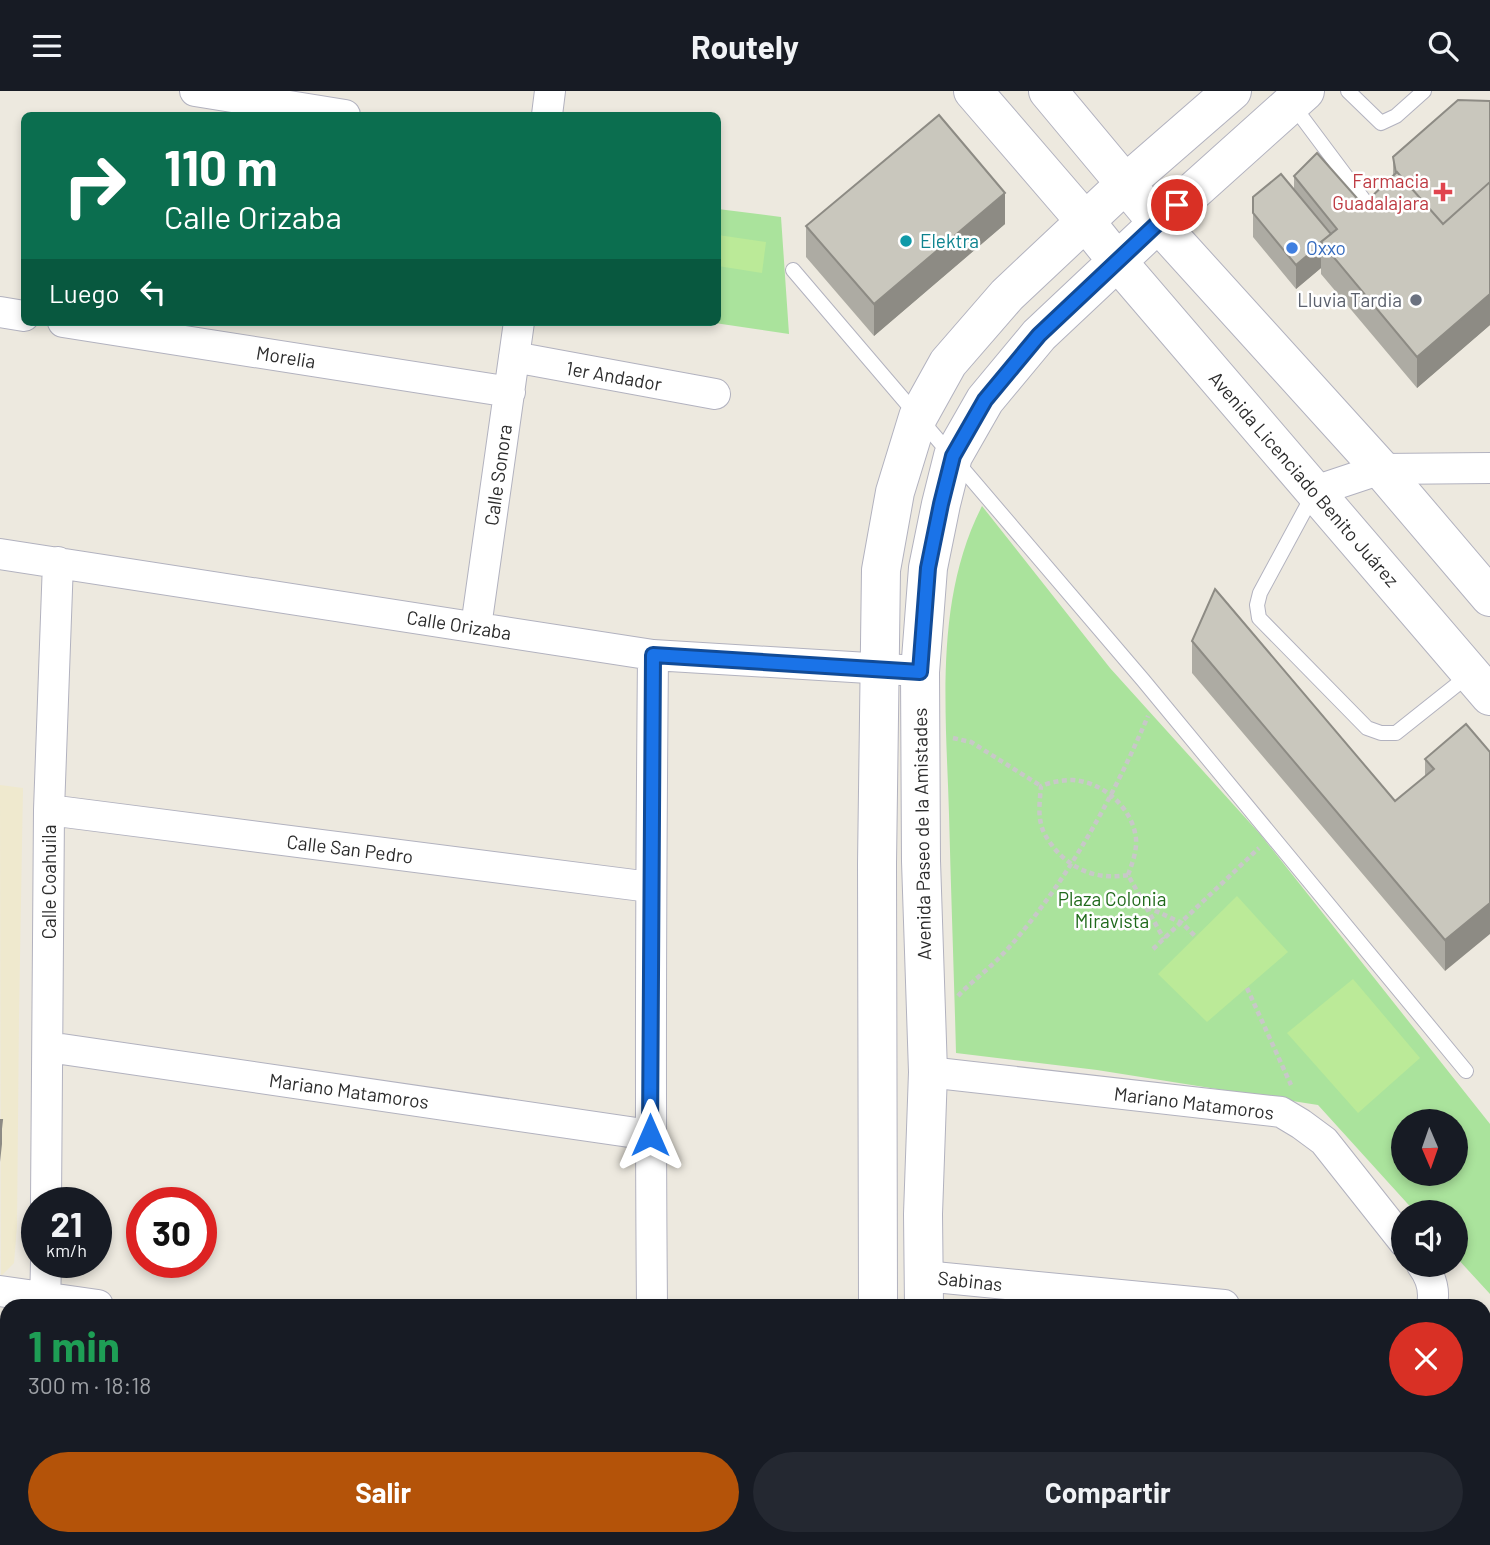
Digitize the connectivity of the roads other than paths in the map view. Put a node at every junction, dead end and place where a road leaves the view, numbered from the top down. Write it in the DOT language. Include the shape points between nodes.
graph roads {
  1 [pos="195,91"];
  2 [pos="550,91"];
  3 [pos="974,91"];
  4 [pos="1232,91"];
  5 [pos="1348,91"];
  6 [pos="1424,91"];
  7 [pos="1051,92"];
  8 [pos="1298,97"];
  9 [pos="326,112"];
  10 [pos="547,112"];
  11 [pos="1125,184"];
  12 [pos="1369,207"];
  13 [pos="1085,221"];
  14 [pos="1158,223"];
  15 [pos="1117,261"];
  16 [pos="793,270"];
  17 [pos="0,312"];
  18 [pos="21,316"];
  19 [pos="89,326"];
  20 [pos="518,326"];
  21 [pos="514,357"];
  22 [pos="510,392"];
  23 [pos="715,394"];
  24 [pos="918,417"];
  25 [pos="953,456"];
  26 [pos="1490,468"];
  27 [pos="1381,469"];
  28 [pos="1315,491"];
  29 [pos="0,554"];
  30 [pos="58,562"];
  31 [pos="1490,597"];
  32 [pos="476,627"];
  33 [pos="653,655"];
  34 [pos="879,669"];
  35 [pos="920,672"];
  36 [pos="1480,685"];
  37 [pos="49,810"];
  38 [pos="650,887"];
  39 [pos="48,1047"];
  40 [pos="1466,1071"];
  41 [pos="928,1072"];
  42 [pos="650,1135"];
  43 [pos="46,1187"];
  44 [pos="923,1214"];
  45 [pos="878,1217"];
  46 [pos="1391,1226"];
  47 [pos="1429,1277"];
  48 [pos="46,1278"];
  49 [pos="0,1291"];
  50 [pos="924,1291"];
  51 [pos="33,1299"];
  52 [pos="45,1299"];
  53 [pos="652,1299"];
  54 [pos="878,1299"];
  55 [pos="1095,1299"];
  56 [pos="1433,1299"];
  1 -- 9 [label="street"];
  2 -- 10 [label="street"];
  3 -- 13 [label="street, Avenida Licenciado Benito Juárez"];
  4 -- 11 [label="street"];
  5 -- 6 [label="lane" via="1381,123"];
  7 -- 11 [label="street"];
  8 -- 12 [label="lane"];
  8 -- 14 [label="street, Avenida Paseo de la Amistades"];
  11 -- 13 [label="street"];
  11 -- 14 [label="street"];
  13 -- 15 [label="street, Avenida Licenciado Benito Juárez"];
  13 -- 24 [label="street" via="1007,295 948,363"];
  14 -- 15 [label="street, Avenida Paseo de la Amistades"];
  14 -- 27 [label="street"];
  15 -- 25 [label="street, Avenida Paseo de la Amistades" via="1031,344 985,400"];
  15 -- 28 [label="street, Avenida Licenciado Benito Juárez"];
  16 -- 24 [label="lane"];
  17 -- 18 [label="street"];
  19 -- 22 [label="street, Morelia"];
  20 -- 21 [label="street, Calle Sonora"];
  21 -- 22 [label="street, Calle Sonora"];
  21 -- 23 [label="street, 1er Andador"];
  22 -- 32 [label="street, Calle Sonora"];
  24 -- 25 [label="lane"];
  24 -- 34 [label="street" via="895,492 881,570"];
  25 -- 35 [label="street, Avenida Paseo de la Amistades" via="928,568"];
  25 -- 40 [label="lane"];
  26 -- 27 [label="street"];
  27 -- 28 [label="street"];
  27 -- 31 [label="street"];
  28 -- 36 [label="street, Avenida Licenciado Benito Juárez"];
  28 -- 36 [label="lane" via="1261,593 1259,618 1367,728 1381,733 1396,733"];
  29 -- 30 [label="street, Calle Orizaba"];
  30 -- 32 [label="street, Calle Orizaba"];
  30 -- 37 [label="street, Calle Coahuila"];
  32 -- 33 [label="street, Calle Orizaba"];
  33 -- 34 [label="street, Calle Orizaba"];
  33 -- 38 [label="street"];
  34 -- 35 [label="street, Calle Orizaba"];
  34 -- 45 [label="street"];
  35 -- 41 [label="street, Avenida Paseo de la Amistades"];
  37 -- 38 [label="street, Calle San Pedro"];
  37 -- 39 [label="street, Calle Coahuila"];
  38 -- 42 [label="street"];
  39 -- 42 [label="street, Mariano Matamoros"];
  39 -- 43 [label="street, Calle Coahuila"];
  41 -- 44 [label="street, Avenida Paseo de la Amistades"];
  41 -- 46 [label="street, Mariano Matamoros" via="1281,1112 1324,1141"];
  42 -- 53 [label="street"];
  44 -- 45 [label="street"];
  44 -- 50 [label="street, Avenida Paseo de la Amistades"];
  45 -- 54 [label="street"];
  47 -- 56 [label="street"];
  48 -- 52 [label="street"];
  49 -- 51 [label="street"];
  50 -- 55 [label="street, Sabinas"];
}
